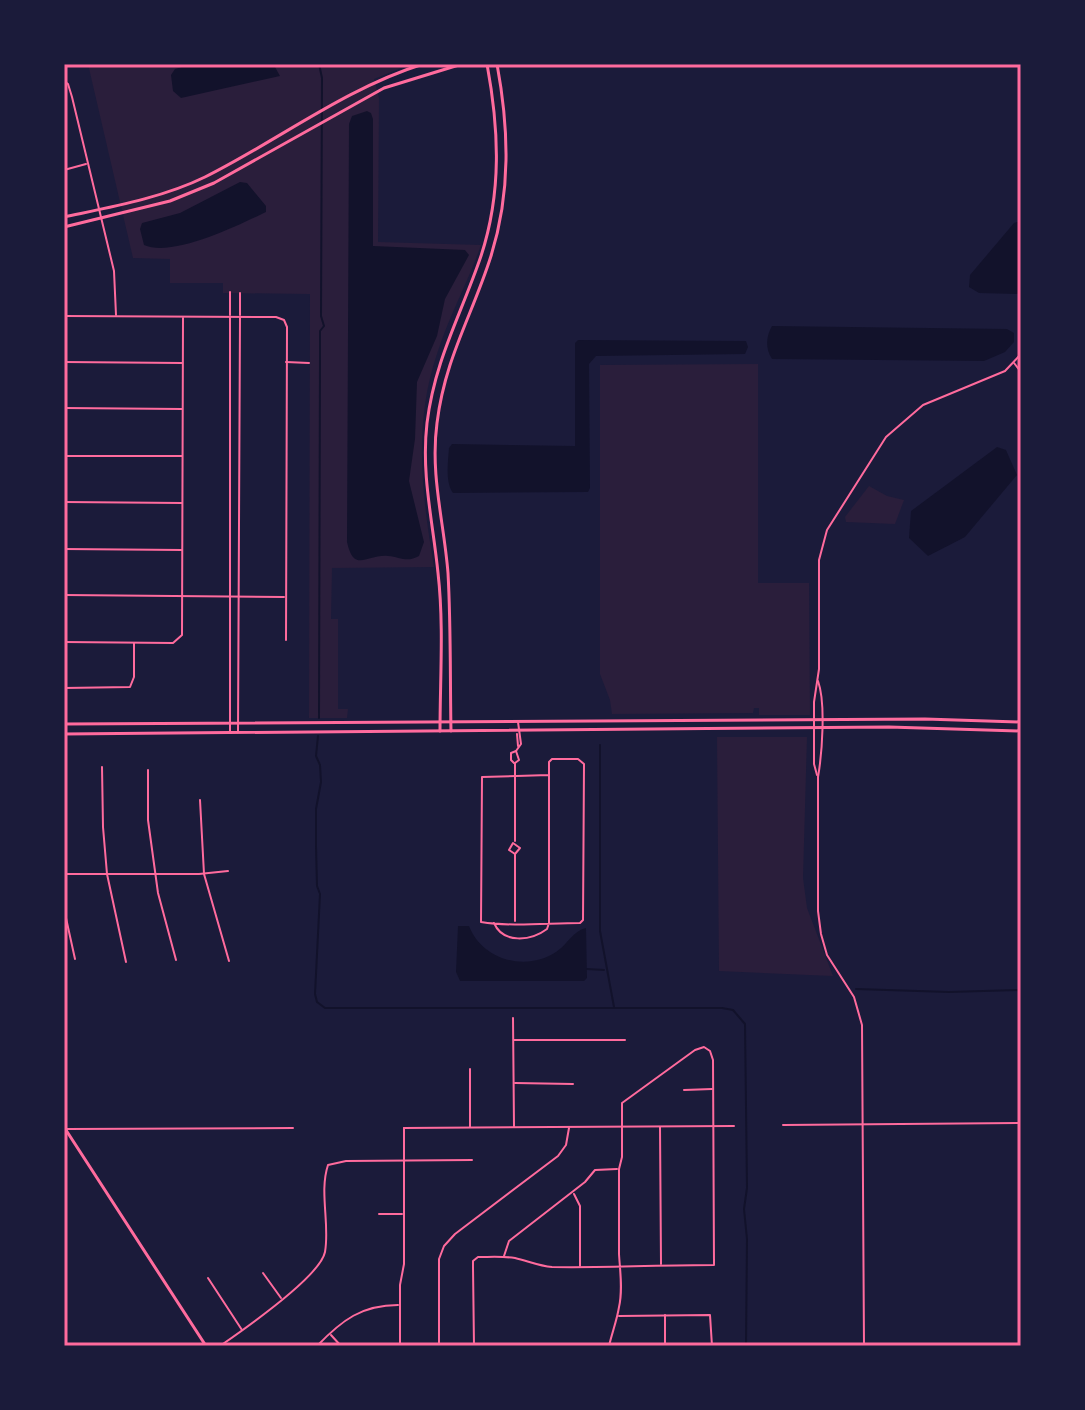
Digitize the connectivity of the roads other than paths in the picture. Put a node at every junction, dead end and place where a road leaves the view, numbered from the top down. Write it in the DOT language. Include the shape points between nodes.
graph roads {
  1 [pos="423,64"];
  2 [pos="462,64"];
  3 [pos="487,64"];
  4 [pos="497,64"];
  5 [pos="391,75"];
  6 [pos="64,81"];
  7 [pos="394,84"];
  8 [pos="326,108"];
  9 [pos="331,117"];
  10 [pos="87,164"];
  11 [pos="64,170"];
  12 [pos="497,173"];
  13 [pos="507,173"];
  14 [pos="186,185"];
  15 [pos="190,194"];
  16 [pos="98,210"];
  17 [pos="64,217"];
  18 [pos="100,219"];
  19 [pos="64,227"];
  20 [pos="482,253"];
  21 [pos="491,256"];
  22 [pos="64,284"];
  23 [pos="230,292"];
  24 [pos="240,293"];
  25 [pos="64,316"];
  26 [pos="116,316"];
  27 [pos="183,317"];
  28 [pos="230,317"];
  29 [pos="240,317"];
  30 [pos="1021,354"];
  31 [pos="64,362"];
  32 [pos="286,362"];
  33 [pos="182,363"];
  34 [pos="309,363"];
  35 [pos="1014,363"];
  36 [pos="1021,372"];
  37 [pos="64,408"];
  38 [pos="182,409"];
  39 [pos="230,410"];
  40 [pos="239,410"];
  41 [pos="428,419"];
  42 [pos="437,420"];
  43 [pos="64,456"];
  44 [pos="182,456"];
  45 [pos="229,492"];
  46 [pos="239,493"];
  47 [pos="64,502"];
  48 [pos="182,503"];
  49 [pos="64,549"];
  50 [pos="182,550"];
  51 [pos="447,572"];
  52 [pos="438,574"];
  53 [pos="64,595"];
  54 [pos="183,596"];
  55 [pos="229,596"];
  56 [pos="239,596"];
  57 [pos="285,597"];
  58 [pos="286,640"];
  59 [pos="441,641"];
  60 [pos="449,641"];
  61 [pos="64,642"];
  62 [pos="134,643"];
  63 [pos="818,681"];
  64 [pos="64,688"];
  65 [pos="814,720"];
  66 [pos="821,720"];
  67 [pos="889,720"];
  68 [pos="518,721"];
  69 [pos="636,721"];
  70 [pos="756,721"];
  71 [pos="957,721"];
  72 [pos="440,722"];
  73 [pos="451,722"];
  74 [pos="580,722"];
  75 [pos="1021,722"];
  76 [pos="155,723"];
  77 [pos="230,723"];
  78 [pos="238,723"];
  79 [pos="64,724"];
  80 [pos="91,724"];
  81 [pos="889,727"];
  82 [pos="821,728"];
  83 [pos="956,729"];
  84 [pos="580,730"];
  85 [pos="636,730"];
  86 [pos="756,730"];
  87 [pos="814,730"];
  88 [pos="1021,731"];
  89 [pos="230,732"];
  90 [pos="238,732"];
  91 [pos="440,732"];
  92 [pos="451,732"];
  93 [pos="519,732"];
  94 [pos="155,733"];
  95 [pos="64,734"];
  96 [pos="91,734"];
  97 [pos="517,749"];
  98 [pos="515,763"];
  99 [pos="102,767"];
  100 [pos="148,770"];
  101 [pos="515,775"];
  102 [pos="549,775"];
  103 [pos="818,777"];
  104 [pos="200,800"];
  105 [pos="515,843"];
  106 [pos="515,854"];
  107 [pos="228,871"];
  108 [pos="64,874"];
  109 [pos="107,874"];
  110 [pos="156,874"];
  111 [pos="204,874"];
  112 [pos="64,909"];
  113 [pos="494,923"];
  114 [pos="515,923"];
  115 [pos="549,923"];
  116 [pos="75,959"];
  117 [pos="176,960"];
  118 [pos="229,961"];
  119 [pos="126,962"];
  120 [pos="513,1018"];
  121 [pos="514,1040"];
  122 [pos="625,1040"];
  123 [pos="470,1069"];
  124 [pos="514,1083"];
  125 [pos="573,1084"];
  126 [pos="713,1089"];
  127 [pos="684,1090"];
  128 [pos="1021,1123"];
  129 [pos="783,1125"];
  130 [pos="863,1125"];
  131 [pos="713,1126"];
  132 [pos="734,1126"];
  133 [pos="621,1127"];
  134 [pos="660,1127"];
  135 [pos="65,1128"];
  136 [pos="293,1128"];
  137 [pos="470,1128"];
  138 [pos="514,1128"];
  139 [pos="569,1128"];
  140 [pos="472,1160"];
  141 [pos="404,1161"];
  142 [pos="619,1169"];
  143 [pos="573,1192"];
  144 [pos="379,1214"];
  145 [pos="404,1214"];
  146 [pos="504,1257"];
  147 [pos="661,1265"];
  148 [pos="620,1266"];
  149 [pos="580,1267"];
  150 [pos="263,1273"];
  151 [pos="208,1278"];
  152 [pos="281,1299"];
  153 [pos="400,1305"];
  154 [pos="617,1315"];
  155 [pos="665,1315"];
  156 [pos="242,1331"];
  157 [pos="330,1334"];
  158 [pos="206,1346"];
  159 [pos="220,1346"];
  160 [pos="317,1346"];
  161 [pos="341,1346"];
  162 [pos="400,1346"];
  163 [pos="439,1346"];
  164 [pos="474,1346"];
  165 [pos="609,1346"];
  166 [pos="665,1346"];
  167 [pos="712,1346"];
  168 [pos="864,1346"];
  1 -- 5 [label="main road"];
  2 -- 7 [label="main road"];
  3 -- 12 [label="main road"];
  4 -- 13 [label="main road"];
  5 -- 7 [label="main road"];
  5 -- 8 [label="main road"];
  6 -- 10 [label="street"];
  7 -- 9 [label="main road"];
  8 -- 9 [label="main road"];
  8 -- 14 [label="main road"];
  9 -- 15 [label="main road"];
  10 -- 11 [label="street"];
  10 -- 16 [label="street"];
  12 -- 13 [label="main road"];
  12 -- 20 [label="main road"];
  13 -- 21 [label="main road"];
  14 -- 15 [label="main road"];
  14 -- 16 [label="main road"];
  15 -- 18 [label="main road"];
  16 -- 17 [label="main road"];
  16 -- 18 [label="street"];
  18 -- 19 [label="main road"];
  18 -- 26 [label="street" via="114,271"];
  20 -- 21 [label="main road"];
  20 -- 41 [label="main road" via="441,354"];
  21 -- 42 [label="main road" via="451,357"];
  22 -- 25 [label="street"];
  23 -- 28 [label="street"];
  24 -- 29 [label="street"];
  25 -- 26 [label="street"];
  26 -- 27 [label="street"];
  27 -- 28 [label="street"];
  27 -- 33 [label="street"];
  28 -- 29 [label="street"];
  28 -- 39 [label="street"];
  29 -- 32 [label="street" via="284,320"];
  29 -- 40 [label="street"];
  30 -- 35 [label="street"];
  31 -- 33 [label="street"];
  32 -- 34 [label="street"];
  32 -- 57 [label="street"];
  33 -- 38 [label="street"];
  35 -- 36 [label="street"];
  35 -- 63 [label="street" via="923,405 886,437 834,519 819,556"];
  37 -- 38 [label="street"];
  38 -- 44 [label="street"];
  39 -- 40 [label="street"];
  39 -- 45 [label="street"];
  40 -- 46 [label="street"];
  41 -- 42 [label="main road"];
  41 -- 52 [label="main road" via="424,470"];
  42 -- 51 [label="main road" via="434,469"];
  43 -- 44 [label="street"];
  44 -- 48 [label="street"];
  45 -- 46 [label="street"];
  45 -- 55 [label="street"];
  46 -- 56 [label="street"];
  47 -- 48 [label="street"];
  48 -- 50 [label="street"];
  49 -- 50 [label="street"];
  50 -- 54 [label="street"];
  51 -- 52 [label="main road"];
  51 -- 60 [label="main road"];
  52 -- 59 [label="main road"];
  53 -- 54 [label="street"];
  54 -- 55 [label="street"];
  54 -- 62 [label="street" via="182,635 173,643"];
  55 -- 56 [label="street"];
  55 -- 77 [label="street"];
  56 -- 57 [label="street"];
  56 -- 78 [label="street"];
  57 -- 58 [label="street"];
  59 -- 60 [label="main road"];
  59 -- 72 [label="main road"];
  60 -- 73 [label="main road"];
  61 -- 62 [label="street"];
  62 -- 64 [label="street" via="130,687"];
  63 -- 65 [label="street"];
  63 -- 66 [label="street"];
  65 -- 66 [label="main road"];
  65 -- 70 [label="main road"];
  65 -- 87 [label="street"];
  66 -- 67 [label="main road"];
  66 -- 82 [label="street"];
  67 -- 71 [label="main road"];
  67 -- 81 [label="main road"];
  68 -- 73 [label="main road"];
  68 -- 74 [label="main road"];
  68 -- 93 [label="street"];
  69 -- 70 [label="main road"];
  69 -- 74 [label="main road"];
  69 -- 85 [label="main road"];
  70 -- 86 [label="main road"];
  71 -- 75 [label="main road"];
  71 -- 83 [label="main road"];
  72 -- 73 [label="main road"];
  72 -- 78 [label="main road"];
  72 -- 91 [label="main road"];
  73 -- 92 [label="main road"];
  74 -- 84 [label="main road"];
  76 -- 77 [label="main road"];
  76 -- 80 [label="main road"];
  76 -- 94 [label="main road"];
  77 -- 78 [label="main road"];
  77 -- 89 [label="street"];
  78 -- 90 [label="street"];
  79 -- 80 [label="main road"];
  80 -- 96 [label="main road"];
  81 -- 82 [label="main road"];
  81 -- 83 [label="main road"];
  82 -- 87 [label="main road"];
  82 -- 103 [label="street"];
  83 -- 88 [label="main road"];
  84 -- 85 [label="main road"];
  84 -- 93 [label="main road"];
  85 -- 86 [label="main road"];
  86 -- 87 [label="main road"];
  87 -- 103 [label="street"];
  89 -- 90 [label="main road"];
  89 -- 94 [label="main road"];
  90 -- 91 [label="main road"];
  91 -- 92 [label="main road"];
  92 -- 93 [label="main road"];
  93 -- 97 [label="street"];
  94 -- 96 [label="main road"];
  95 -- 96 [label="main road"];
  97 -- 98 [label="street"];
  97 -- 98 [label="street" via="511,754"];
  98 -- 101 [label="street"];
  99 -- 109 [label="street"];
  100 -- 110 [label="street"];
  101 -- 102 [label="street"];
  101 -- 105 [label="street"];
  101 -- 113 [label="street" via="485,775 481,780 481,922"];
  102 -- 115 [label="street"];
  102 -- 115 [label="street" via="550,760 582,761 583,920"];
  103 -- 130 [label="street" via="819,925 827,955 854,997 862,1025"];
  104 -- 111 [label="street"];
  105 -- 106 [label="street" via="520,850"];
  105 -- 106 [label="street" via="509,848"];
  106 -- 114 [label="street"];
  107 -- 111 [label="street"];
  108 -- 109 [label="street"];
  109 -- 110 [label="street"];
  109 -- 119 [label="street"];
  110 -- 111 [label="street"];
  110 -- 117 [label="street"];
  111 -- 118 [label="street"];
  112 -- 116 [label="street"];
  113 -- 114 [label="street"];
  113 -- 115 [label="street" via="505,935 523,939 539,935"];
  114 -- 115 [label="street"];
  120 -- 121 [label="street"];
  121 -- 122 [label="street"];
  121 -- 124 [label="street"];
  123 -- 137 [label="street"];
  124 -- 125 [label="street"];
  124 -- 138 [label="street"];
  126 -- 127 [label="street"];
  126 -- 131 [label="street"];
  126 -- 133 [label="street" via="713,1060 710,1051 699,1047 625,1099"];
  128 -- 130 [label="street"];
  129 -- 130 [label="street"];
  130 -- 168 [label="street"];
  131 -- 132 [label="street"];
  131 -- 134 [label="street"];
  131 -- 147 [label="street" via="714,1265"];
  133 -- 134 [label="street"];
  133 -- 139 [label="street"];
  133 -- 142 [label="street"];
  134 -- 147 [label="street"];
  135 -- 136 [label="street"];
  135 -- 158 [label="main road"];
  137 -- 138 [label="street"];
  137 -- 141 [label="street" via="404,1128"];
  138 -- 139 [label="street"];
  139 -- 163 [label="street" via="558,1156 444,1246 439,1259"];
  140 -- 141 [label="street"];
  141 -- 145 [label="street"];
  141 -- 152 [label="street" via="328,1165 322,1262"];
  142 -- 143 [label="street" via="595,1170"];
  142 -- 148 [label="street"];
  143 -- 146 [label="street" via="509,1241"];
  143 -- 149 [label="street" via="580,1206"];
  144 -- 145 [label="street"];
  145 -- 153 [label="street"];
  146 -- 149 [label="street"];
  146 -- 164 [label="street" via="473,1261"];
  147 -- 148 [label="street"];
  148 -- 149 [label="street"];
  148 -- 154 [label="street"];
  150 -- 152 [label="street"];
  151 -- 156 [label="street"];
  152 -- 156 [label="street"];
  153 -- 157 [label="street" via="365,1309"];
  153 -- 162 [label="street"];
  154 -- 155 [label="street"];
  154 -- 165 [label="street"];
  155 -- 166 [label="street"];
  155 -- 167 [label="street" via="710,1315"];
  156 -- 159 [label="street"];
  157 -- 160 [label="street"];
  157 -- 161 [label="street"];
}
